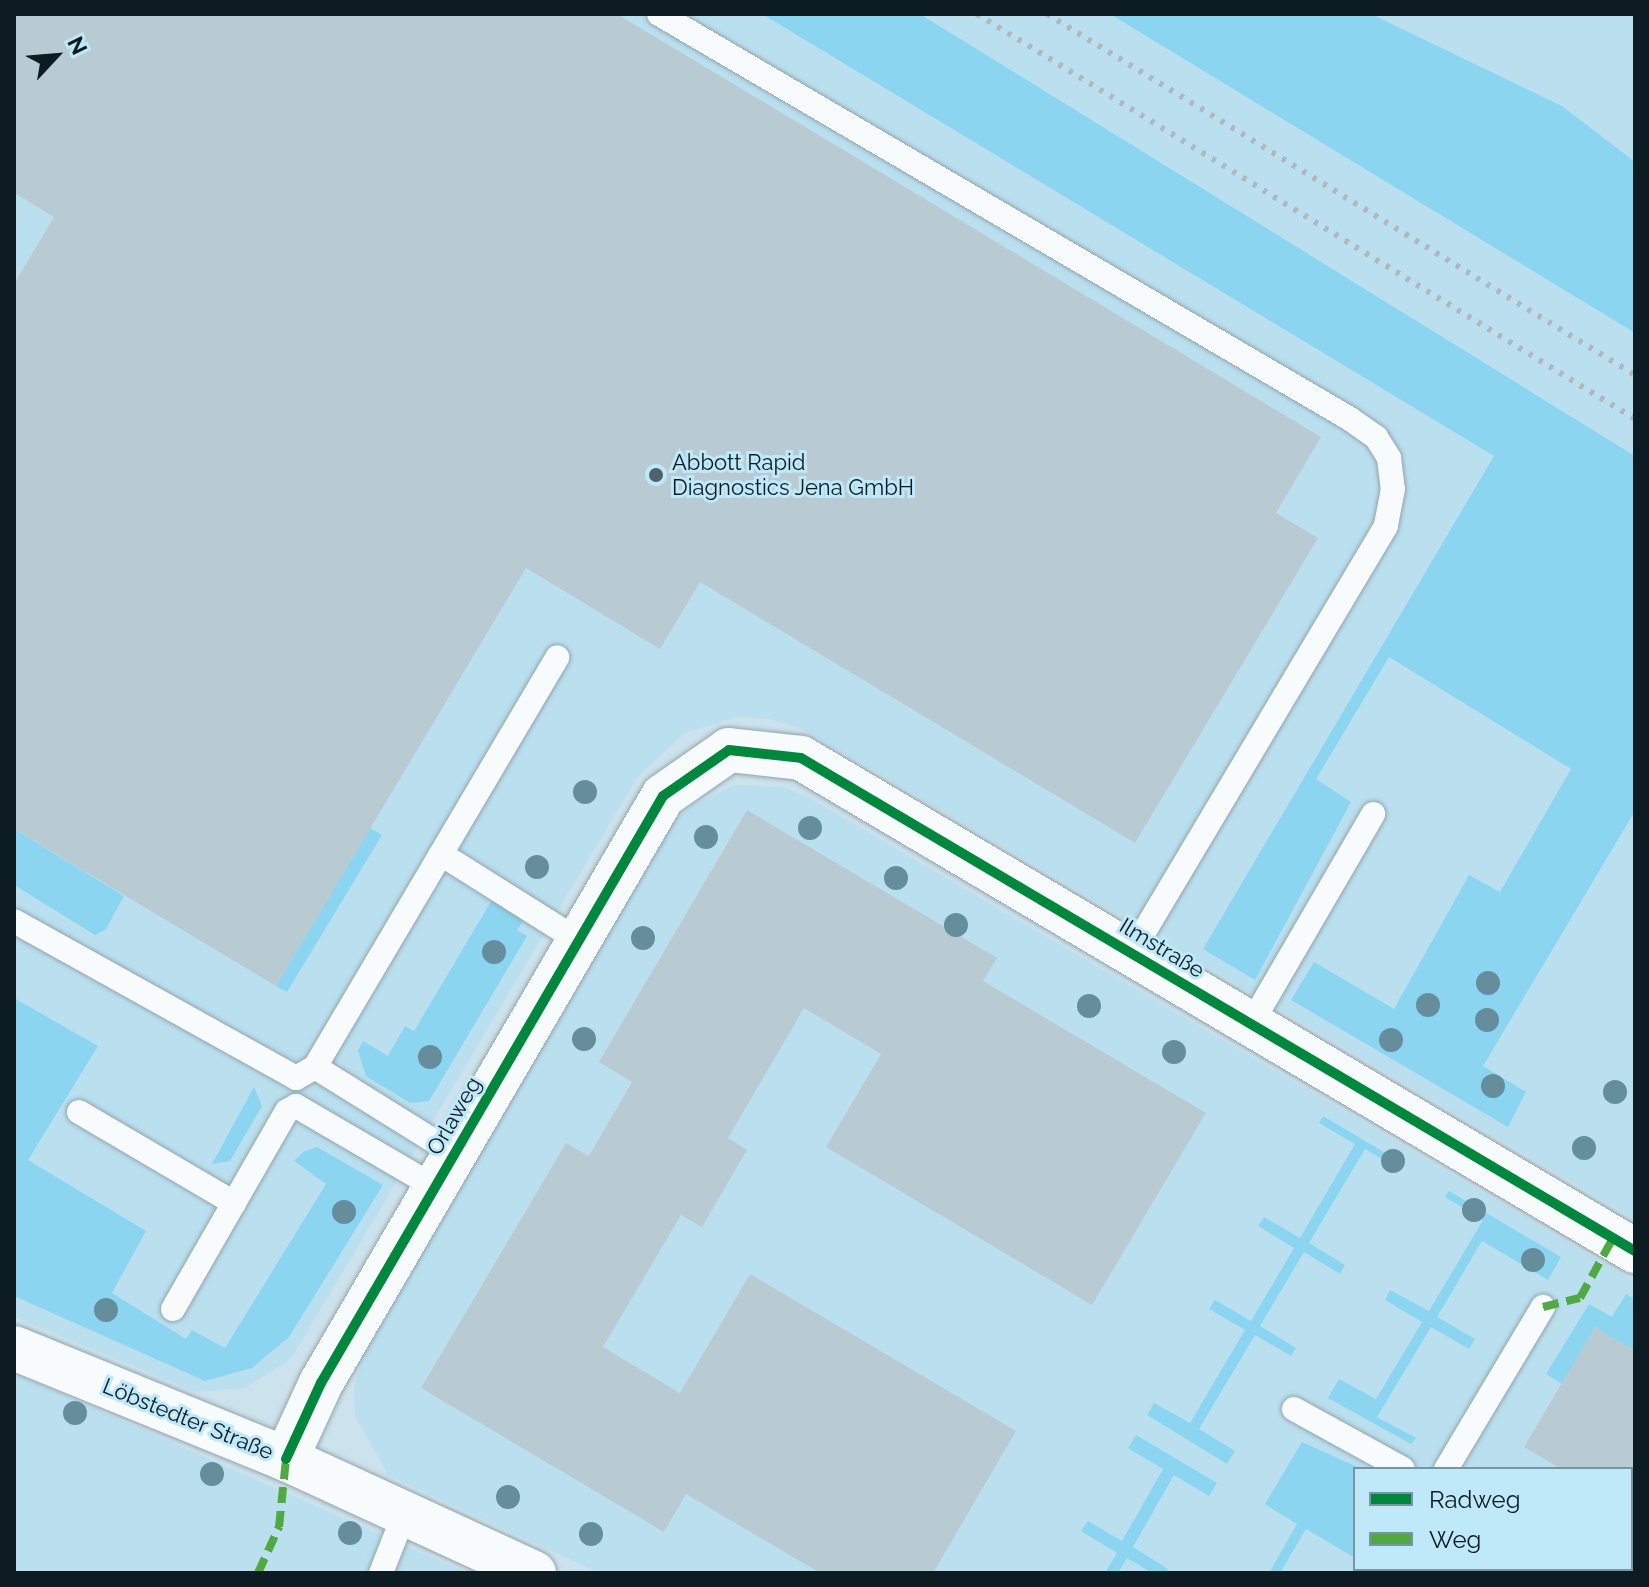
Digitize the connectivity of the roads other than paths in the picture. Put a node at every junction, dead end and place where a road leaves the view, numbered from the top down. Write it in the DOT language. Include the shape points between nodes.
graph roads {
  1 [pos="659,14"];
  2 [pos="557,657"];
  3 [pos="663,796"];
  4 [pos="1373,814"];
  5 [pos="441,854"];
  6 [pos="14,921"];
  7 [pos="579,941"];
  8 [pos="1131,953"];
  9 [pos="1251,1024"];
  10 [pos="306,1072"];
  11 [pos="296,1106"];
  12 [pos="79,1112"];
  13 [pos="445,1170"];
  14 [pos="234,1203"];
  15 [pos="1635,1251"];
  16 [pos="1543,1307"];
  17 [pos="173,1309"];
  18 [pos="14,1348"];
  19 [pos="1294,1409"];
  20 [pos="286,1459"];
  21 [pos="1399,1467"];
  22 [pos="1447,1467"];
  23 [pos="404,1515"];
  24 [pos="381,1573"];
  25 [pos="534,1573"];
  1 -- 8 [label="lane" via="1350,419 1376,437 1389,458 1393,489 1386,526"];
  2 -- 5 [label="lane"];
  3 -- 7 [label="street, Orlaweg"];
  3 -- 8 [label="street, Ilmstraße" via="729,750 801,758"];
  4 -- 9 [label="lane"];
  5 -- 7 [label="lane"];
  5 -- 10 [label="lane"];
  6 -- 10 [label="lane" via="226,1043"];
  7 -- 13 [label="street, Orlaweg"];
  8 -- 9 [label="street, Ilmstraße"];
  9 -- 15 [label="street, Ilmstraße"];
  10 -- 11 [label="lane"];
  10 -- 13 [label="lane"];
  11 -- 13 [label="lane"];
  11 -- 14 [label="lane" via="287,1111"];
  12 -- 14 [label="lane"];
  13 -- 20 [label="street, Orlaweg" via="321,1383"];
  14 -- 17 [label="lane"];
  16 -- 22 [label="lane"];
  18 -- 20 [label="street, Löbstedter Straße"];
  19 -- 21 [label="lane"];
  20 -- 23 [label="street, Löbstedter Straße"];
  23 -- 24 [label="lane"];
  23 -- 25 [label="street, Löbstedter Straße"];
}
